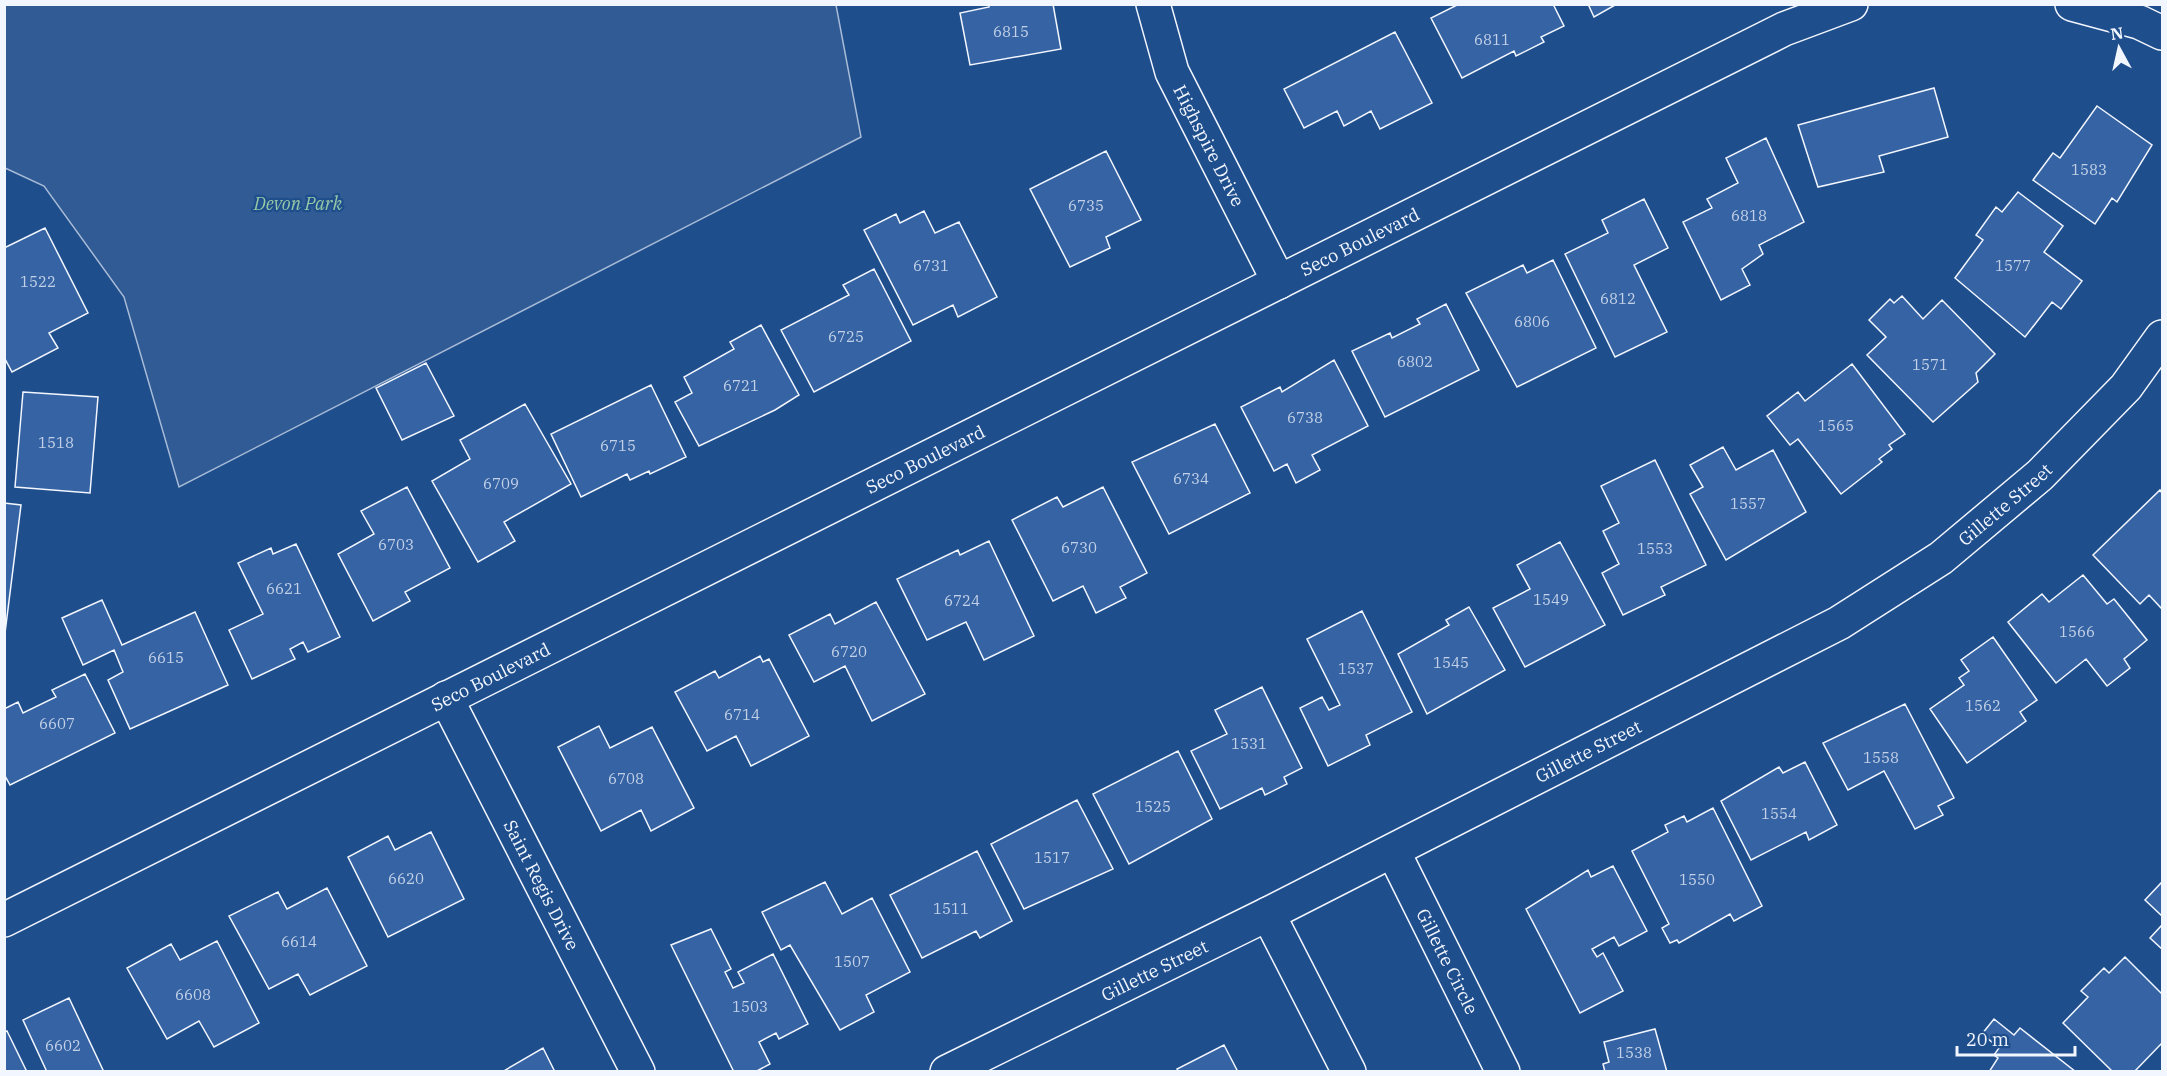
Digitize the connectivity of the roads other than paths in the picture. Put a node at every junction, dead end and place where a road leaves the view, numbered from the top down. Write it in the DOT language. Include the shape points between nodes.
graph roads {
  1 [pos="1153,4"];
  2 [pos="1851,4"];
  3 [pos="2072,4"];
  4 [pos="2163,33"];
  5 [pos="1279,282"];
  6 [pos="2163,337"];
  7 [pos="446,698"];
  8 [pos="1393,851"];
  9 [pos="1268,914"];
  10 [pos="4,920"];
  11 [pos="638,1071"];
  12 [pos="948,1071"];
  13 [pos="1349,1071"];
  14 [pos="1503,1071"];
  1 -- 5 [label="street, Highspire Drive" via="1172,72"];
  2 -- 5 [label="street, Seco Boulevard" via="1784,29"];
  3 -- 4 [label="street" via="2139,22"];
  5 -- 7 [label="street, Seco Boulevard"];
  6 -- 8 [label="street, Gillette Street" via="2126,387 2040,475 1941,558 1839,623"];
  7 -- 10 [label="street, Seco Boulevard"];
  7 -- 11 [label="street, Saint Regis Drive"];
  8 -- 9 [label="street, Gillette Street"];
  8 -- 14 [label="street, Gillette Circle"];
  9 -- 12 [label="street, Gillette Street"];
  9 -- 13 [label="street"];
}
